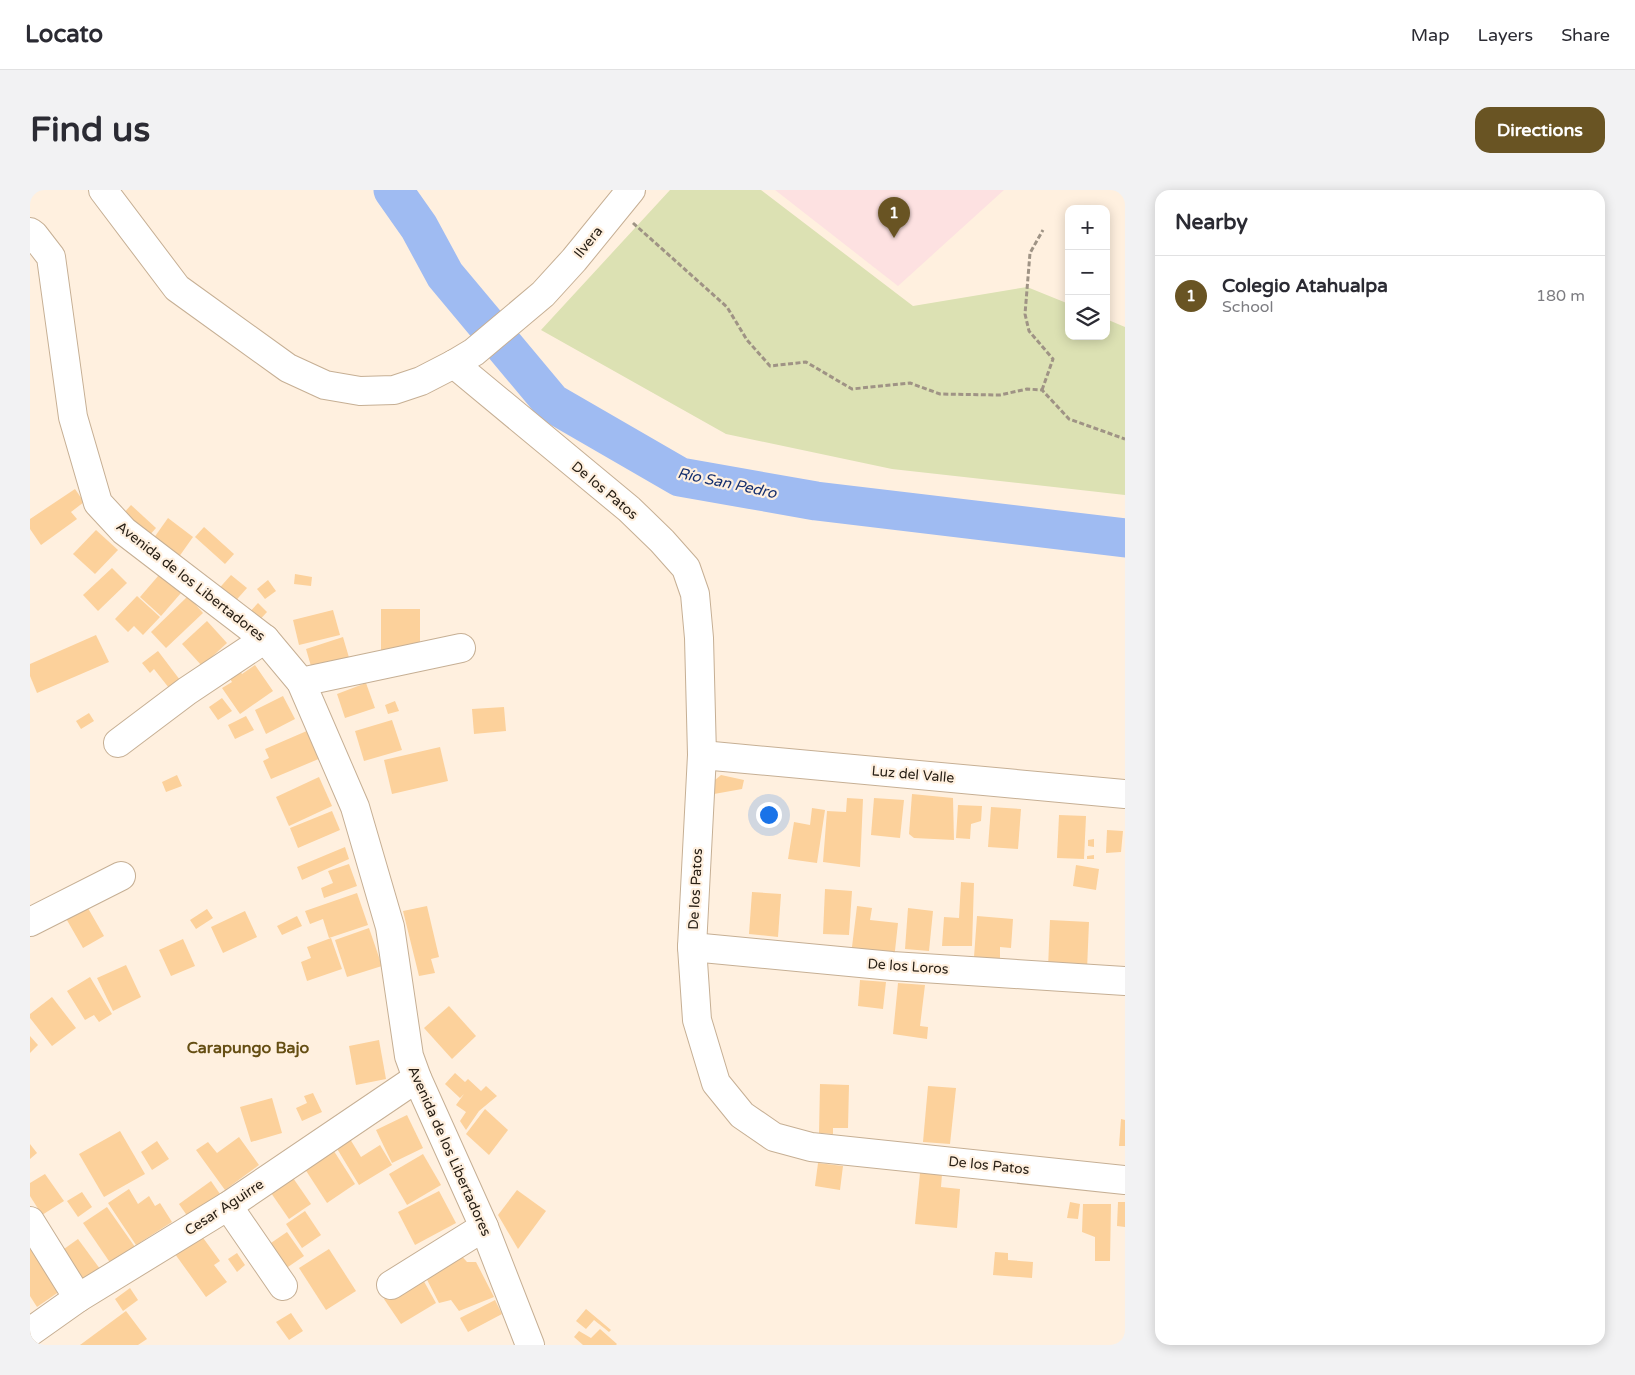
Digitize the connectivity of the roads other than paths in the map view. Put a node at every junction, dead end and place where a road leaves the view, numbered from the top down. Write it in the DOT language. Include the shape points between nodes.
graph roads {
  1 [pos="103,190"];
  2 [pos="624,198"];
  3 [pos="30,232"];
  4 [pos="464,358"];
  5 [pos="265,639"];
  6 [pos="461,648"];
  7 [pos="301,682"];
  8 [pos="118,744"];
  9 [pos="702,755"];
  10 [pos="1125,794"];
  11 [pos="121,876"];
  12 [pos="30,922"];
  13 [pos="692,946"];
  14 [pos="1125,981"];
  15 [pos="417,1078"];
  16 [pos="1125,1180"];
  17 [pos="228,1206"];
  18 [pos="30,1221"];
  19 [pos="484,1227"];
  20 [pos="391,1285"];
  21 [pos="283,1286"];
  22 [pos="78,1298"];
  23 [pos="39,1335"];
  24 [pos="530,1345"];
  1 -- 4 [label="street, Ilvera" via="177,288 288,368 325,385 360,391 394,390 421,381"];
  2 -- 4 [label="street, Ilvera" via="543,294"];
  3 -- 5 [label="street, Avenida de los Libertadores" via="50,257 72,417 98,503 124,531"];
  4 -- 9 [label="street, De los Patos" via="630,509 686,568 696,603"];
  5 -- 7 [label="street, Avenida de los Libertadores"];
  5 -- 8 [label="street" via="187,691"];
  6 -- 7 [label="street"];
  7 -- 15 [label="street, Avenida de los Libertadores" via="355,807 390,927 409,1056"];
  9 -- 10 [label="street, Luz del Valle"];
  9 -- 13 [label="street, De los Patos"];
  11 -- 12 [label="street"];
  13 -- 14 [label="street, De los Loros" via="892,966"];
  13 -- 16 [label="street, De los Patos" via="697,1020 716,1083 742,1115 774,1137 811,1146"];
  15 -- 17 [label="street, Cesar Aguirre"];
  15 -- 19 [label="street, Avenida de los Libertadores"];
  17 -- 21 [label="street"];
  17 -- 22 [label="street, Cesar Aguirre"];
  18 -- 22 [label="street"];
  19 -- 20 [label="street"];
  19 -- 24 [label="street, Avenida de los Libertadores"];
  22 -- 23 [label="street, Cesar Aguirre"];
}
